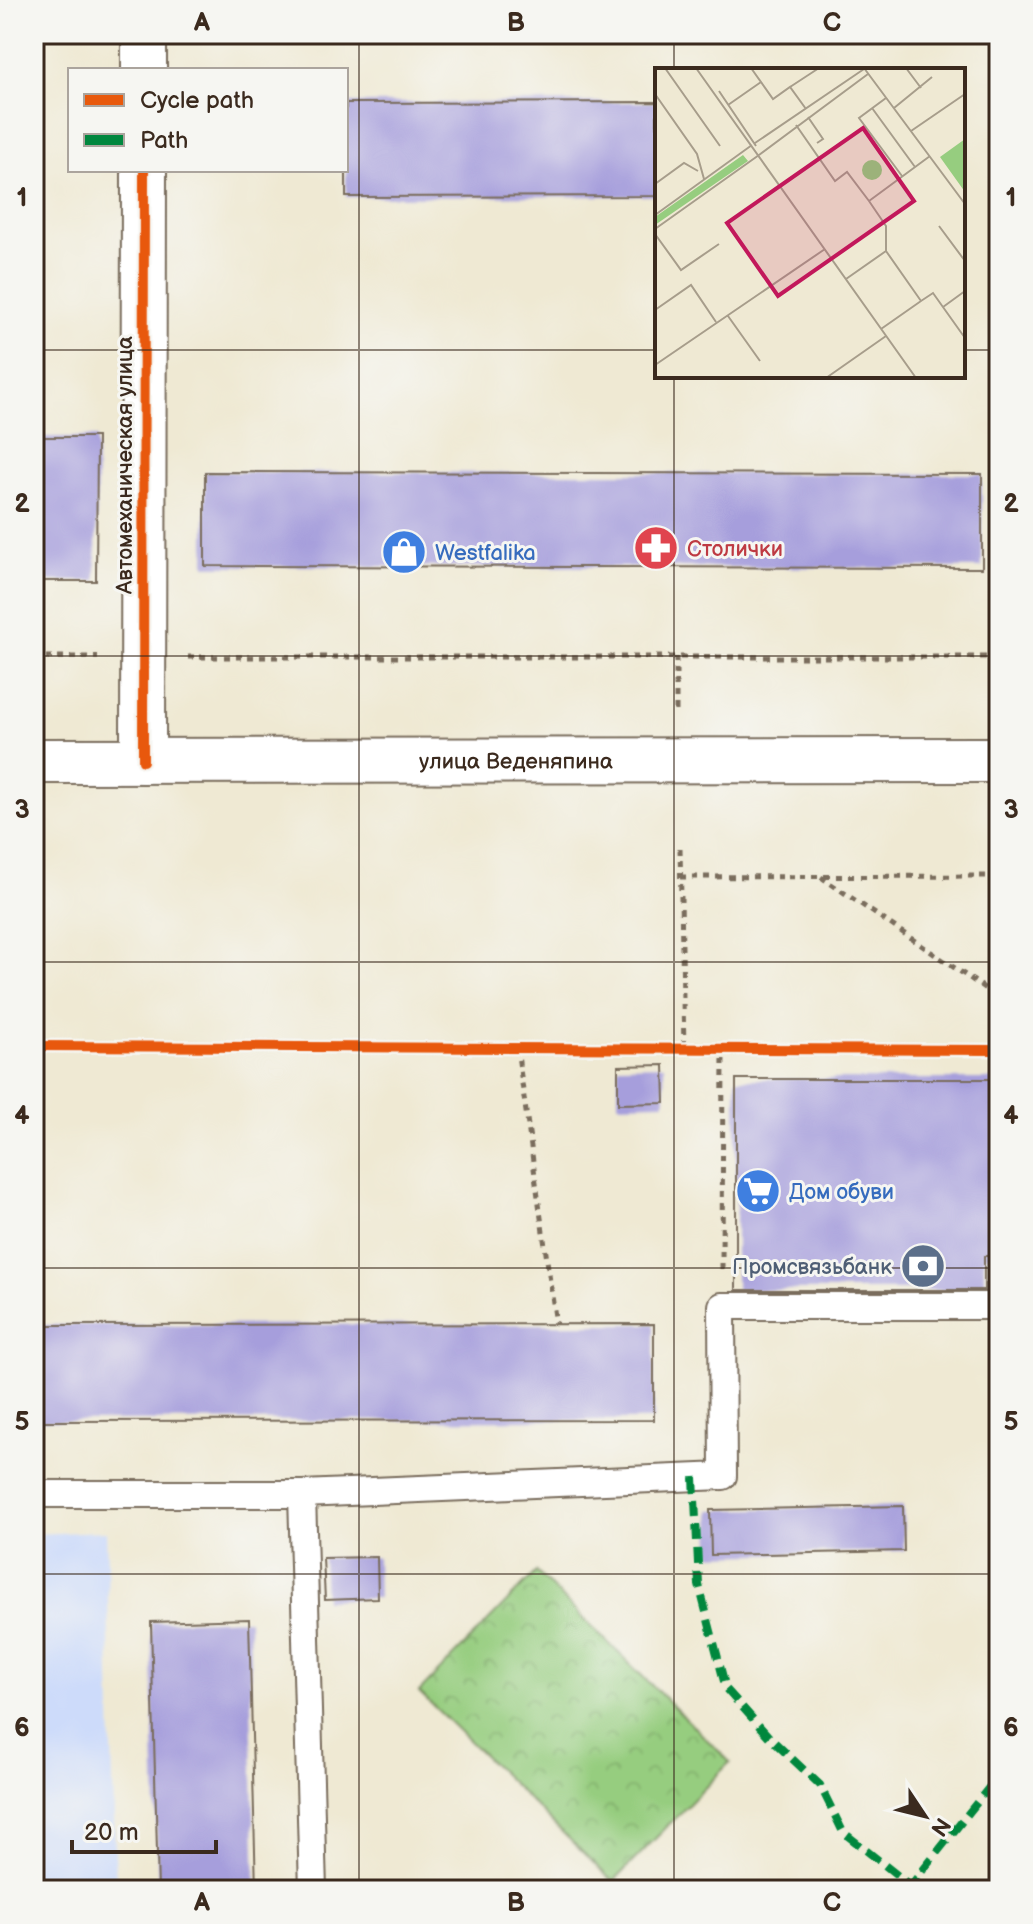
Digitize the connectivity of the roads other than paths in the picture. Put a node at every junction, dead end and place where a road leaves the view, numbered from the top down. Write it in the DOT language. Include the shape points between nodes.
graph roads {
  1 [pos="144,34"];
  2 [pos="144,68"];
  3 [pos="144,172"];
  4 [pos="999,760"];
  5 [pos="34,761"];
  6 [pos="143,761"];
  7 [pos="999,1306"];
  8 [pos="34,1494"];
  9 [pos="302,1494"];
  10 [pos="313,1890"];
  1 -- 2 [label="main road"];
  3 -- 6 [label="main road, Автомеханическая улица"];
  4 -- 6 [label="main road, улица Веденяпина"];
  5 -- 6 [label="main road, улица Веденяпина"];
  7 -- 9 [label="lane" via="722,1306 723,1476"];
  8 -- 9 [label="lane"];
  9 -- 10 [label="lane"];
}
